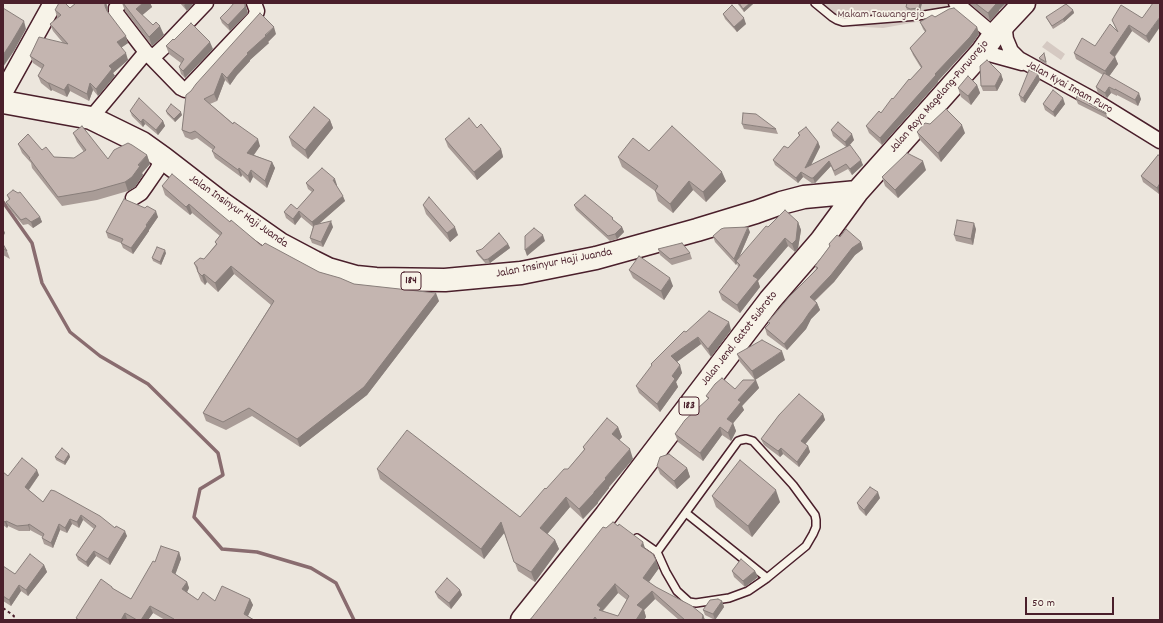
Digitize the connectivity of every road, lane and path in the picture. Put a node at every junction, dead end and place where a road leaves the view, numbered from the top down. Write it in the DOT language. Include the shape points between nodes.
graph roads {
  1 [pos="53,3"];
  2 [pos="120,3"];
  3 [pos="206,3"];
  4 [pos="254,3"];
  5 [pos="815,3"];
  6 [pos="959,6"];
  7 [pos="1017,10"];
  8 [pos="988,43"];
  9 [pos="149,55"];
  10 [pos="1029,65"];
  11 [pos="3,93"];
  12 [pos="3,102"];
  13 [pos="91,118"];
  14 [pos="1160,141"];
  15 [pos="163,158"];
  16 [pos="857,192"];
  17 [pos="133,198"];
  18 [pos="686,513"];
  19 [pos="631,534"];
  20 [pos="657,552"];
  21 [pos="767,578"];
  22 [pos="3,608"];
  23 [pos="12,620"];
  24 [pos="522,620"];
  1 -- 11 [label="street"];
  2 -- 9 [label="street" via="116,13"];
  3 -- 9 [label="street" via="166,45"];
  4 -- 9 [label="street" via="257,9 255,17 187,90 183,90"];
  5 -- 6 [label="lane" via="832,17 843,22 918,16"];
  6 -- 8 [label="street"];
  7 -- 8 [label="main road, Jalan Raya Magelang-Purworejo"];
  7 -- 10 [label="street, Jalan Kyai Imam Puro" via="1005,31 1007,44 1014,55"];
  8 -- 10 [label="street"];
  8 -- 16 [label="main road, Jalan Raya Magelang-Purworejo"];
  9 -- 13 [label="street"];
  10 -- 14 [label="street, Jalan Kyai Imam Puro" via="1085,95"];
  12 -- 13 [label="main road, Jalan Insinyur Haji Juanda / 184"];
  13 -- 15 [label="main road, Jalan Insinyur Haji Juanda / 184" via="133,138"];
  15 -- 16 [label="main road, Jalan Insinyur Haji Juanda / 184" via="280,244 340,273 384,280 445,280 521,273 596,258 804,197"];
  15 -- 17 [label="street" via="149,183"];
  16 -- 24 [label="main road, Jalan Jend. Gatot Subroto / 183" via="821,241 770,300 609,518"];
  18 -- 20 [label="lane"];
  18 -- 21 [label="lane"];
  18 -- 21 [label="lane" via="738,442 746,439 753,441 793,485 816,520 813,534 806,546"];
  19 -- 20 [label="lane"];
  20 -- 21 [label="lane" via="677,591 693,603 729,598 748,591"];
  22 -- 23 [label="path" via="14,616"];
}
